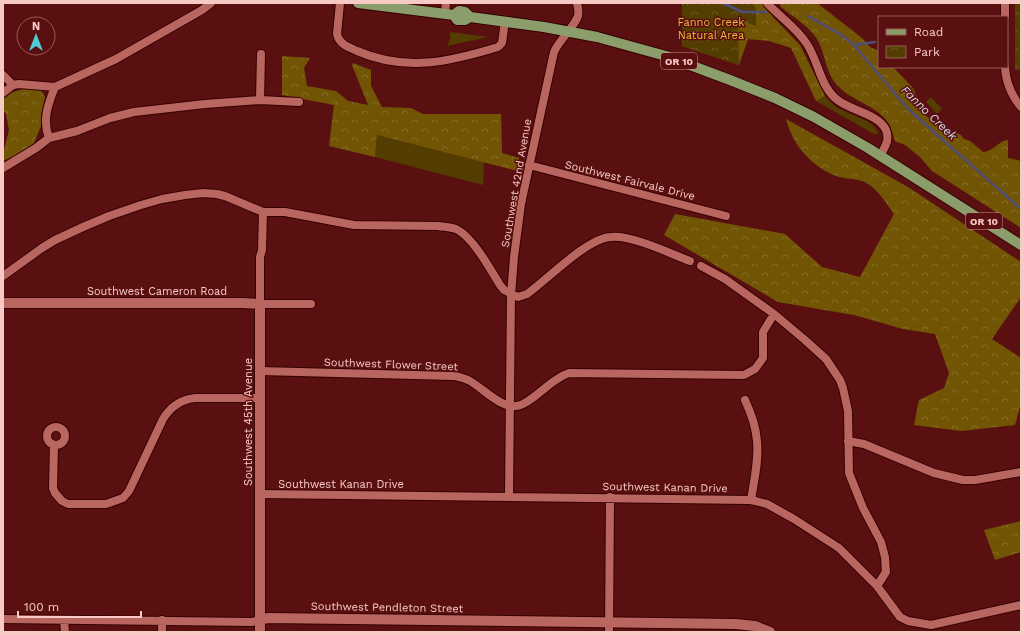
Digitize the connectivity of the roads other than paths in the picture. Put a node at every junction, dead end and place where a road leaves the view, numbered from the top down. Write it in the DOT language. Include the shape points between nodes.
graph roads {
  1 [pos="211,3"];
  2 [pos="340,3"];
  3 [pos="358,3"];
  4 [pos="446,3"];
  5 [pos="578,3"];
  6 [pos="767,3"];
  7 [pos="1005,3"];
  8 [pos="449,14"];
  9 [pos="1005,16"];
  10 [pos="505,21"];
  11 [pos="568,31"];
  12 [pos="261,54"];
  13 [pos="1005,68"];
  14 [pos="3,74"];
  15 [pos="14,85"];
  16 [pos="55,87"];
  17 [pos="3,93"];
  18 [pos="260,100"];
  19 [pos="299,102"];
  20 [pos="1020,106"];
  21 [pos="49,138"];
  22 [pos="880,156"];
  23 [pos="529,165"];
  24 [pos="3,168"];
  25 [pos="263,212"];
  26 [pos="726,216"];
  27 [pos="1021,245"];
  28 [pos="690,261"];
  29 [pos="701,266"];
  30 [pos="3,276"];
  31 [pos="511,295"];
  32 [pos="3,303"];
  33 [pos="260,304"];
  34 [pos="311,304"];
  35 [pos="774,314"];
  36 [pos="260,371"];
  37 [pos="260,398"];
  38 [pos="745,400"];
  39 [pos="510,406"];
  40 [pos="848,441"];
  41 [pos="54,445"];
  42 [pos="1021,472"];
  43 [pos="260,494"];
  44 [pos="508,496"];
  45 [pos="610,497"];
  46 [pos="751,500"];
  47 [pos="877,586"];
  48 [pos="1021,605"];
  49 [pos="3,619"];
  50 [pos="64,620"];
  51 [pos="162,620"];
  52 [pos="260,620"];
  53 [pos="609,621"];
  54 [pos="65,632"];
  55 [pos="162,632"];
  56 [pos="260,632"];
  57 [pos="609,632"];
  58 [pos="770,632"];
  1 -- 16 [label="street" via="116,59"];
  2 -- 10 [label="street" via="336,34 341,43 365,55 397,63 436,62 498,47 502,43"];
  3 -- 8 [label="main road, OR 10"];
  4 -- 8 [label="street"];
  5 -- 11 [label="street, Southwest 42nd Avenue" via="577,17"];
  6 -- 22 [label="street" via="803,38 811,50 826,86 833,95 846,106 883,126 888,141"];
  7 -- 9 [label="street"];
  8 -- 10 [label="main road, OR 10" via="457,20 470,17"];
  10 -- 11 [label="main road, OR 10"];
  11 -- 22 [label="main road, OR 10" via="666,56 730,80 800,110"];
  11 -- 23 [label="street, Southwest 42nd Avenue" via="554,52"];
  12 -- 18 [label="street"];
  13 -- 20 [label="street" via="1012,96"];
  14 -- 15 [label="street"];
  15 -- 16 [label="street"];
  15 -- 17 [label="street"];
  16 -- 21 [label="street" via="46,120"];
  18 -- 19 [label="street"];
  18 -- 21 [label="street" via="144,110"];
  21 -- 24 [label="street"];
  22 -- 27 [label="main road, OR 10"];
  23 -- 26 [label="street, Southwest Fairvale Drive"];
  23 -- 31 [label="street, Southwest 42nd Avenue" via="517,230"];
  25 -- 30 [label="street" via="225,196 209,193 162,199 109,216 55,240"];
  25 -- 31 [label="street" via="285,212 354,225 451,228 471,240 500,285"];
  25 -- 33 [label="street, Southwest 45th Avenue"];
  28 -- 31 [label="street" via="624,238 605,237 587,247 527,294 518,297"];
  29 -- 35 [label="street" via="725,279"];
  31 -- 39 [label="street, Southwest 42nd Avenue"];
  32 -- 33 [label="street, Southwest Cameron Road"];
  33 -- 34 [label="street, Southwest Cameron Road"];
  33 -- 36 [label="street, Southwest 45th Avenue"];
  35 -- 39 [label="street" via="763,332 762,358 755,369 744,375 569,374 524,404"];
  35 -- 40 [label="street" via="814,347 835,372 845,395"];
  36 -- 37 [label="street, Southwest 45th Avenue"];
  36 -- 39 [label="street, Southwest Flower Street" via="453,376 470,380 495,399"];
  37 -- 41 [label="street" via="196,398 177,403 163,419 129,491 123,498 110,503 68,504 60,499 53,488"];
  37 -- 43 [label="street, Southwest 45th Avenue"];
  38 -- 46 [label="street" via="752,416 758,449"];
  39 -- 44 [label="street, Southwest 42nd Avenue"];
  40 -- 42 [label="street" via="864,444 934,473 963,480"];
  40 -- 47 [label="street" via="849,473 863,508 881,542 885,558 886,572"];
  43 -- 44 [label="street, Southwest Kanan Drive"];
  43 -- 52 [label="street, Southwest 45th Avenue"];
  44 -- 45 [label="street, Southwest Kanan Drive"];
  45 -- 46 [label="street, Southwest Kanan Drive"];
  45 -- 53 [label="street"];
  46 -- 47 [label="street, Southwest Kanan Drive" via="767,504 839,548"];
  47 -- 48 [label="street, Southwest Kanan Drive" via="900,617 925,625"];
  49 -- 50 [label="street, Southwest Pendleton Street"];
  50 -- 51 [label="street, Southwest Pendleton Street"];
  50 -- 54 [label="street"];
  51 -- 52 [label="street, Southwest Pendleton Street"];
  51 -- 55 [label="street"];
  52 -- 53 [label="street, Southwest Pendleton Street" via="275,618"];
  52 -- 56 [label="street, Southwest 45th Avenue"];
  53 -- 57 [label="street"];
  53 -- 58 [label="street, Southwest Pendleton Street" via="744,624"];
}
